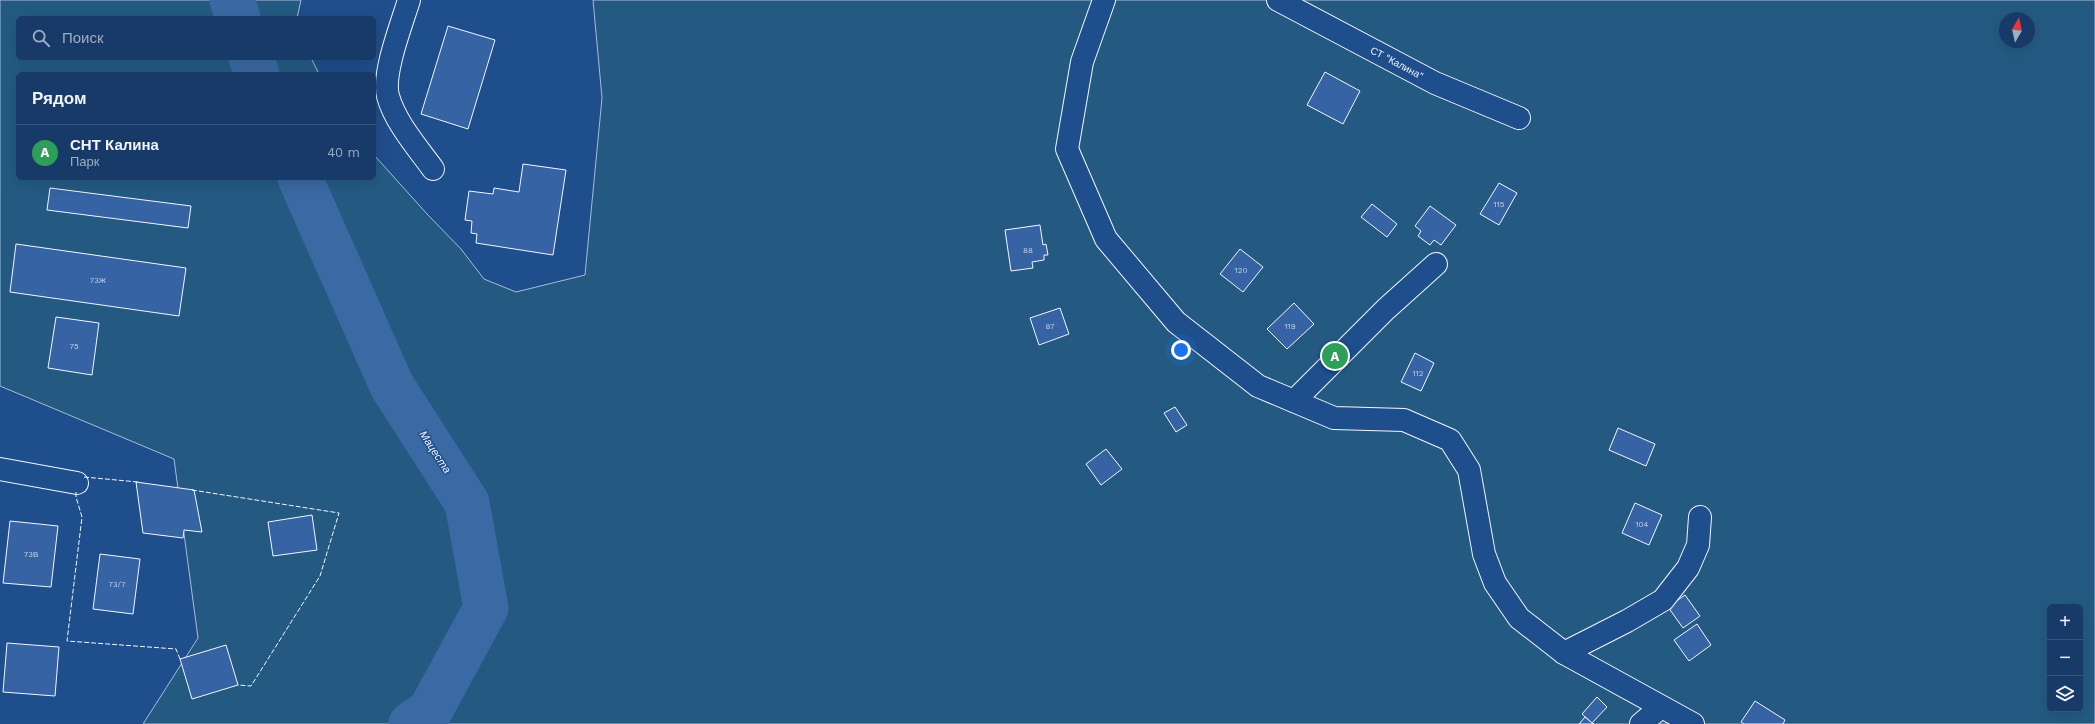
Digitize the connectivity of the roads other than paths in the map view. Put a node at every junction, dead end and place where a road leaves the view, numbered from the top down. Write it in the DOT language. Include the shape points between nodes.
graph roads {
  1 [pos="409,0"];
  2 [pos="1104,0"];
  3 [pos="1278,0"];
  4 [pos="1519,118"];
  5 [pos="433,169"];
  6 [pos="1436,264"];
  7 [pos="1294,401"];
  8 [pos="0,469"];
  9 [pos="77,483"];
  10 [pos="1700,517"];
  11 [pos="1564,653"];
  12 [pos="1661,707"];
  13 [pos="1641,724"];
  14 [pos="1693,724"];
  1 -- 5 [label="lane" via="388,70 387,95 398,118"];
  2 -- 7 [label="lane" via="1082,62 1068,149 1106,239 1176,322 1258,386"];
  3 -- 4 [label="lane, СТ \"Калина\"" via="1435,84"];
  6 -- 7 [label="lane" via="1386,309"];
  7 -- 11 [label="lane" via="1334,418 1404,420 1450,440 1469,470 1484,554 1495,583 1519,618"];
  8 -- 9 [label="lane"];
  10 -- 11 [label="lane" via="1698,545 1688,568 1662,600 1628,621"];
  11 -- 12 [label="lane"];
  12 -- 13 [label="lane"];
  12 -- 14 [label="lane"];
}
